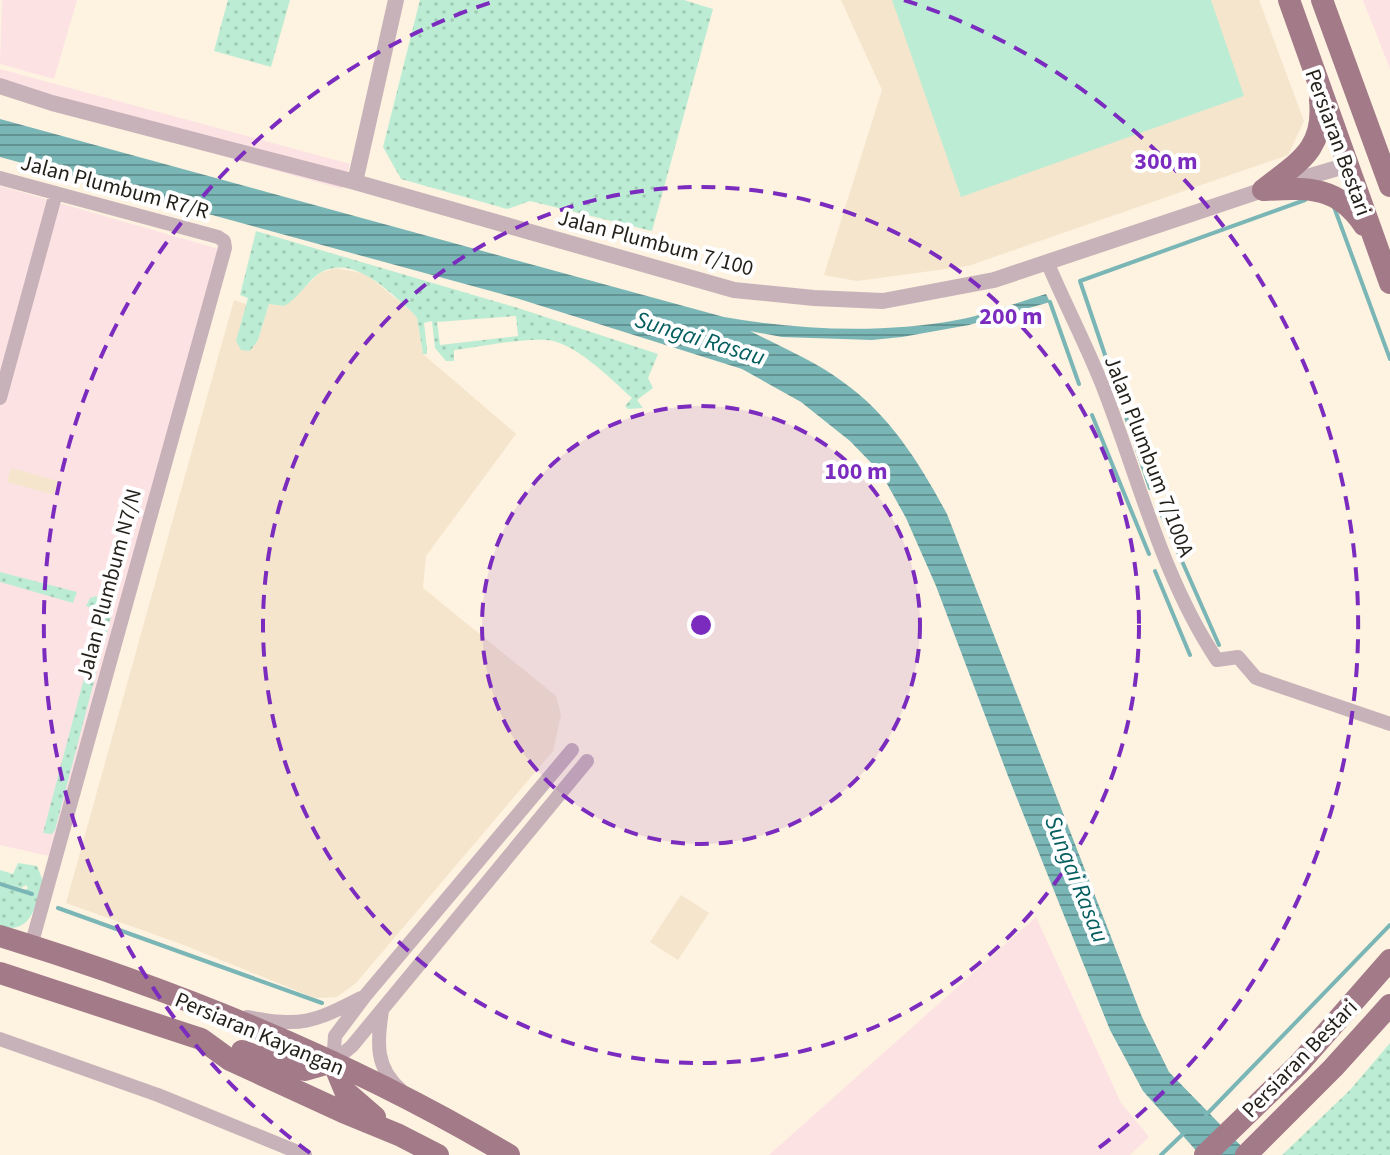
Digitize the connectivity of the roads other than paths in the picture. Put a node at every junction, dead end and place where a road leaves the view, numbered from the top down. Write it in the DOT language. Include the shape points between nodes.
graph roads {
  1 [pos="396,0"];
  2 [pos="1289,0"];
  3 [pos="1320,0"];
  4 [pos="1317,80"];
  5 [pos="0,86"];
  6 [pos="1348,165"];
  7 [pos="0,178"];
  8 [pos="355,182"];
  9 [pos="1390,186"];
  10 [pos="1263,190"];
  11 [pos="56,193"];
  12 [pos="218,237"];
  13 [pos="1375,241"];
  14 [pos="1048,264"];
  15 [pos="1390,283"];
  16 [pos="4,367"];
  17 [pos="0,398"];
  18 [pos="1390,724"];
  19 [pos="572,750"];
  20 [pos="587,761"];
  21 [pos="0,936"];
  22 [pos="31,946"];
  23 [pos="1390,960"];
  24 [pos="0,973"];
  25 [pos="1390,983"];
  26 [pos="365,996"];
  27 [pos="1390,1005"];
  28 [pos="208,1009"];
  29 [pos="382,1011"];
  30 [pos="1390,1023"];
  31 [pos="0,1039"];
  32 [pos="201,1039"];
  33 [pos="333,1062"];
  34 [pos="1299,1064"];
  35 [pos="1333,1068"];
  36 [pos="431,1112"];
  37 [pos="399,1135"];
  38 [pos="1250,1151"];
  39 [pos="305,1155"];
  40 [pos="438,1155"];
  41 [pos="509,1155"];
  42 [pos="1205,1155"];
  1 -- 8 [label="street"];
  2 -- 4 [label="main road, Persiaran Bestari"];
  3 -- 6 [label="main road" via="1357,136"];
  3 -- 9 [label="main road, Persiaran Bestari"];
  4 -- 6 [label="main road, Persiaran Bestari"];
  4 -- 10 [label="main road" via="1318,136 1310,152"];
  5 -- 8 [label="street, Jalan Plumbum 7/100"];
  6 -- 10 [label="street, Jalan Plumbum 7/100"];
  6 -- 13 [label="main road, Persiaran Bestari"];
  7 -- 11 [label="street, Jalan Plumbum R7/R"];
  8 -- 14 [label="street, Jalan Plumbum 7/100" via="734,290 883,301"];
  10 -- 13 [label="main road" via="1322,191 1340,199"];
  10 -- 14 [label="street, Jalan Plumbum 7/100"];
  11 -- 12 [label="street, Jalan Plumbum R7/R"];
  11 -- 16 [label="street"];
  12 -- 22 [label="street, Jalan Plumbum N7/N" via="225,248"];
  13 -- 15 [label="main road, Persiaran Bestari"];
  14 -- 18 [label="street, Jalan Plumbum 7/100A" via="1101,382 1166,559 1217,660 1238,657 1256,678"];
  16 -- 17 [label="street"];
  19 -- 26 [label="street"];
  20 -- 29 [label="street"];
  21 -- 22 [label="main road, Persiaran Kayangan"];
  22 -- 28 [label="main road, Persiaran Kayangan"];
  23 -- 34 [label="main road, Persiaran Bestari"];
  24 -- 32 [label="main road, Persiaran Kayangan"];
  25 -- 34 [label="main road" via="1339,1036"];
  26 -- 28 [label="street" via="316,1020 292,1024"];
  26 -- 33 [label="street" via="335,1036"];
  27 -- 35 [label="main road, Persiaran Bestari"];
  28 -- 33 [label="main road, Persiaran Kayangan"];
  29 -- 33 [label="street"];
  29 -- 36 [label="street" via="379,1060 397,1087"];
  30 -- 35 [label="main road"];
  31 -- 39 [label="street"];
  32 -- 33 [label="main road" via="305,1070"];
  32 -- 37 [label="main road, Persiaran Kayangan" via="230,1060"];
  33 -- 36 [label="main road, Persiaran Kayangan"];
  33 -- 37 [label="main road" via="345,1091"];
  34 -- 42 [label="main road, Persiaran Bestari"];
  35 -- 38 [label="main road, Persiaran Bestari"];
  36 -- 41 [label="main road, Persiaran Kayangan"];
  37 -- 40 [label="main road, Persiaran Kayangan"];
}
